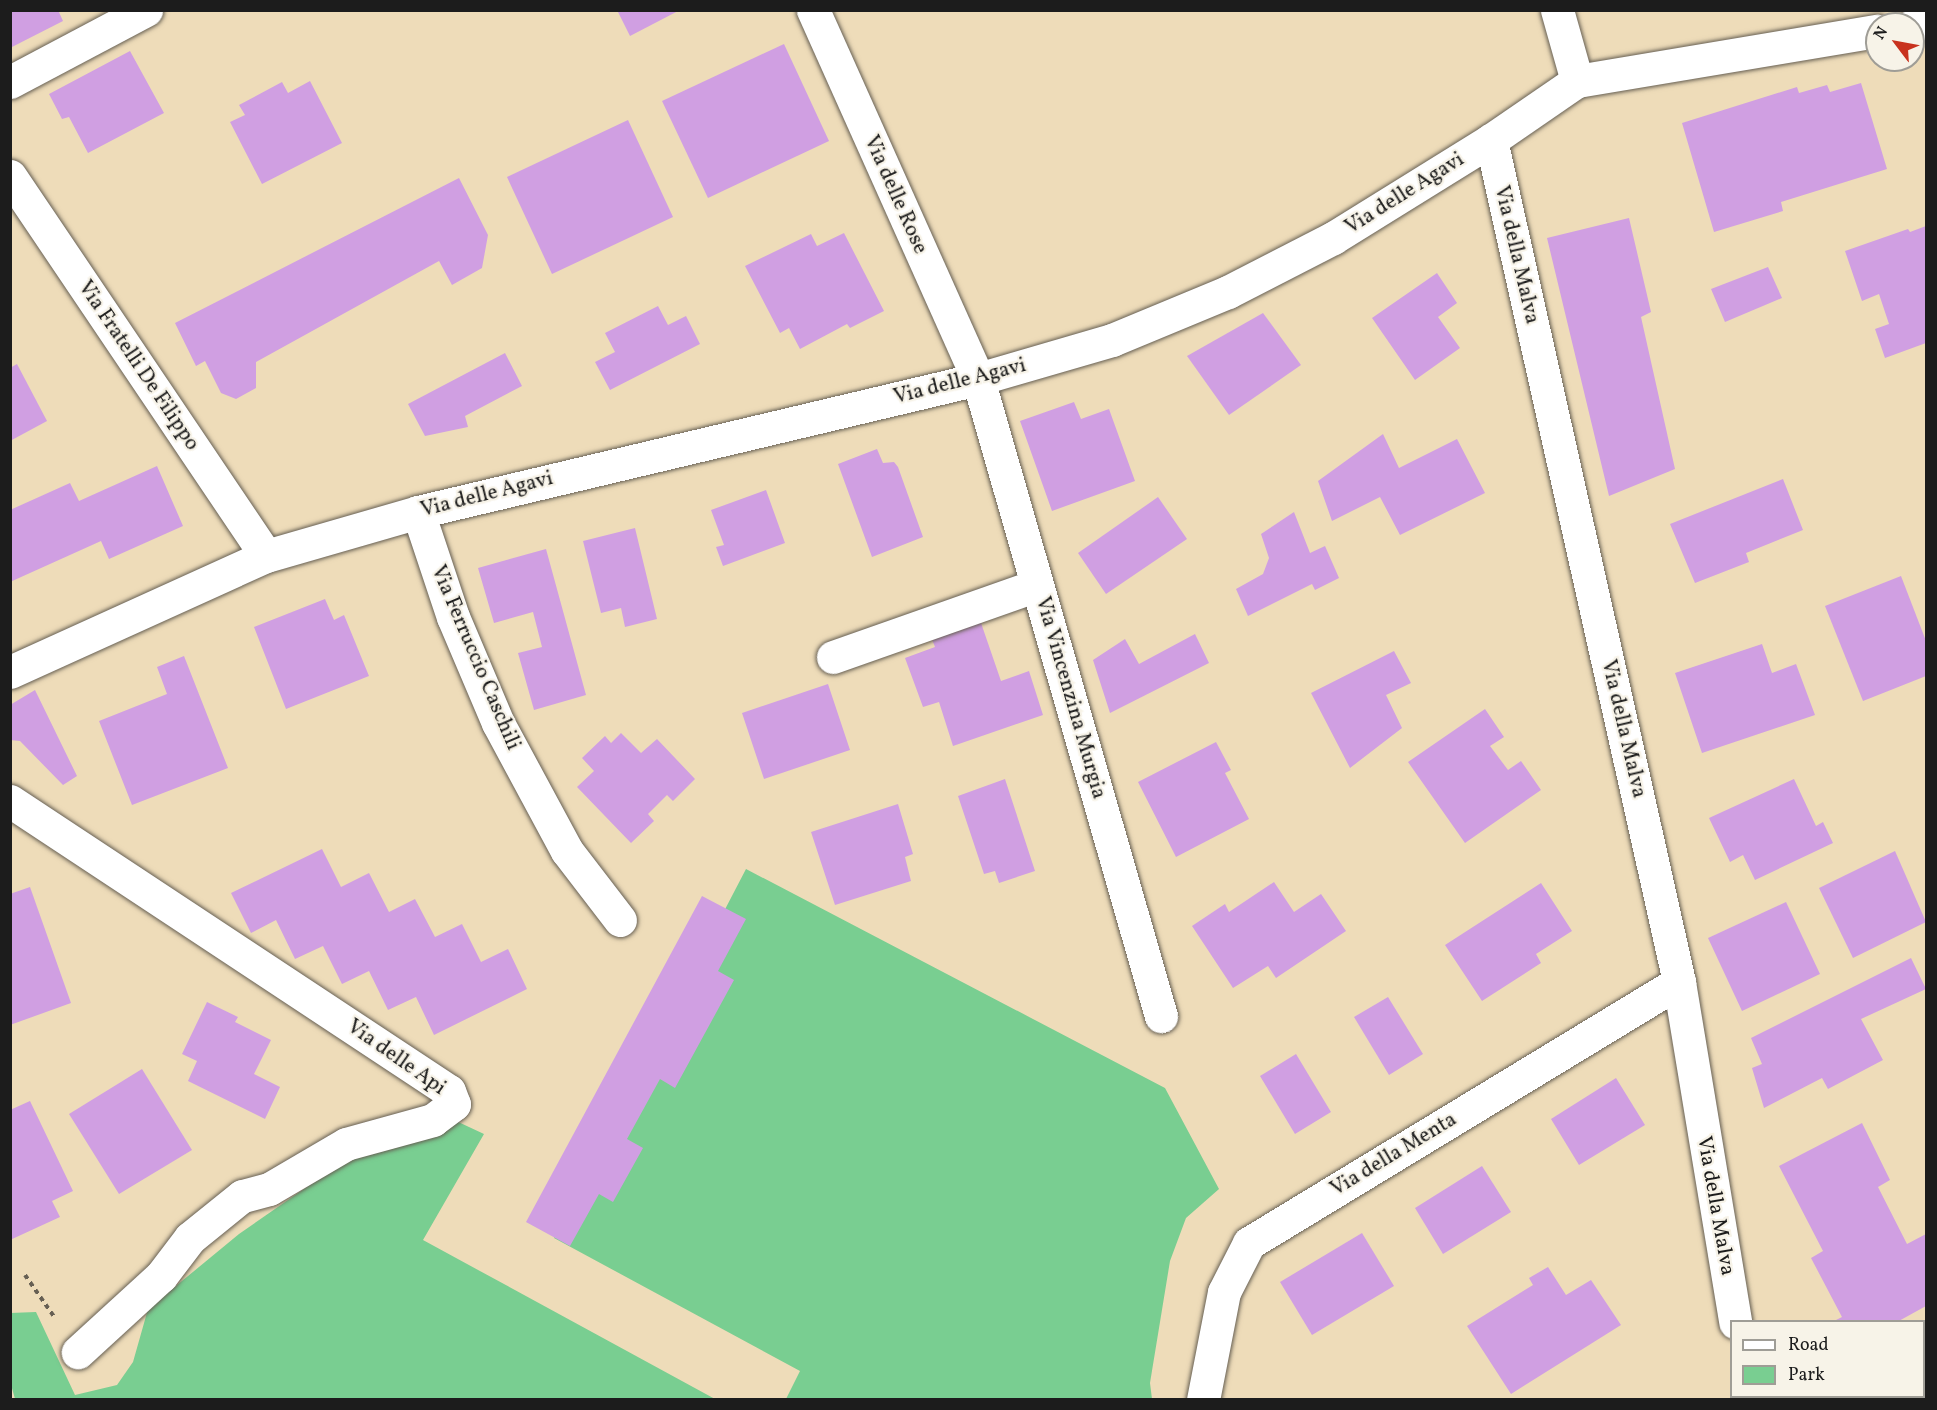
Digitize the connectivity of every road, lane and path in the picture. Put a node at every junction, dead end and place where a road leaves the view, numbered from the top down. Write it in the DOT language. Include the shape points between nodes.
graph roads {
  1 [pos="146,10"];
  2 [pos="813,10"];
  3 [pos="1557,10"];
  4 [pos="1865,33"];
  5 [pos="1577,81"];
  6 [pos="10,82"];
  7 [pos="1491,140"];
  8 [pos="10,176"];
  9 [pos="978,379"];
  10 [pos="418,512"];
  11 [pos="266,556"];
  12 [pos="1037,585"];
  13 [pos="833,657"];
  14 [pos="10,672"];
  15 [pos="10,801"];
  16 [pos="620,920"];
  17 [pos="1679,982"];
  18 [pos="1161,1016"];
  19 [pos="1735,1320"];
  20 [pos="78,1352"];
  21 [pos="1203,1400"];
  1 -- 6 [label="street"];
  2 -- 9 [label="street, Via delle Rose"];
  3 -- 5 [label="street"];
  4 -- 5 [label="street, Via delle Agavi"];
  5 -- 7 [label="street, Via delle Agavi"];
  7 -- 9 [label="street, Via delle Agavi" via="1333,238 1228,292 1112,340"];
  7 -- 17 [label="street, Via della Malva"];
  8 -- 11 [label="street, Via Fratelli De Filippo"];
  9 -- 10 [label="street, Via delle Agavi"];
  9 -- 12 [label="street, Via Vincenzina Murgia"];
  10 -- 11 [label="street, Via delle Agavi"];
  10 -- 16 [label="street, Via Ferruccio Caschili" via="453,617 498,723 567,851"];
  11 -- 14 [label="street, Via delle Agavi"];
  12 -- 13 [label="street"];
  12 -- 18 [label="street, Via Vincenzina Murgia"];
  15 -- 20 [label="street, Via delle Api" via="449,1091 454,1104 433,1120 346,1144 269,1190 242,1196 190,1238 161,1276"];
  17 -- 19 [label="street, Via della Malva"];
  17 -- 21 [label="street, Via della Menta" via="1250,1244 1224,1292"];
}
